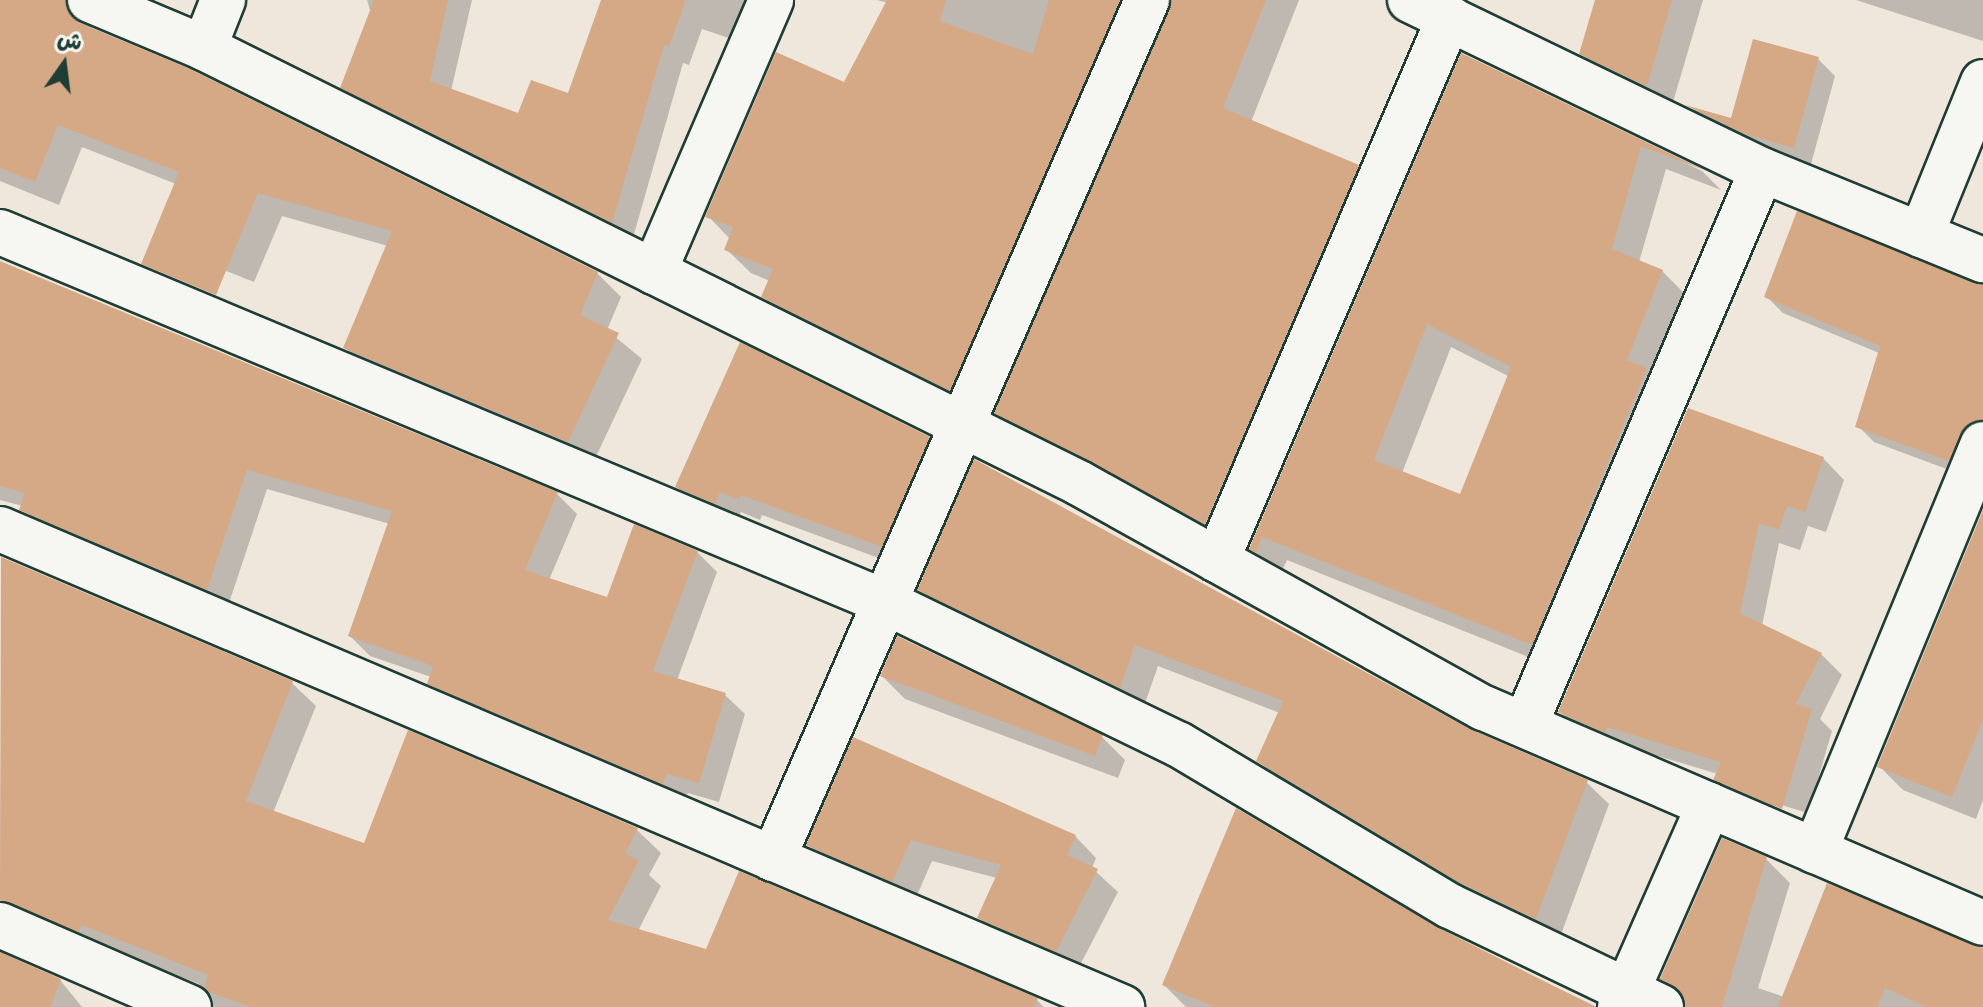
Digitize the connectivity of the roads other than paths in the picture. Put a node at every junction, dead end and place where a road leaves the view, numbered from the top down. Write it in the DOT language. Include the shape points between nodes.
graph roads {
  1 [pos="90,0"];
  2 [pos="223,0"];
  3 [pos="771,0"];
  4 [pos="1147,0"];
  5 [pos="1410,0"];
  6 [pos="1449,18"];
  7 [pos="204,48"];
  8 [pos="1983,82"];
  9 [pos="1762,170"];
  10 [pos="0,232"];
  11 [pos="1921,235"];
  12 [pos="1983,260"];
  13 [pos="654,272"];
  14 [pos="962,426"];
  15 [pos="1983,444"];
  16 [pos="0,529"];
  17 [pos="1217,560"];
  18 [pos="885,602"];
  19 [pos="1525,725"];
  20 [pos="1709,805"];
  21 [pos="1815,851"];
  22 [pos="773,859"];
  23 [pos="1983,923"];
  24 [pos="0,925"];
  25 [pos="1636,1002"];
  26 [pos="189,1007"];
  27 [pos="1122,1007"];
  1 -- 7 [label="street"];
  2 -- 7 [label="street"];
  3 -- 13 [label="street"];
  4 -- 14 [label="street"];
  5 -- 6 [label="street"];
  6 -- 9 [label="street"];
  6 -- 17 [label="street"];
  7 -- 13 [label="street"];
  8 -- 11 [label="street"];
  9 -- 11 [label="street"];
  9 -- 19 [label="street"];
  10 -- 18 [label="street"];
  11 -- 12 [label="street"];
  13 -- 14 [label="street"];
  14 -- 17 [label="street"];
  14 -- 18 [label="street"];
  15 -- 21 [label="street"];
  16 -- 22 [label="street"];
  17 -- 19 [label="street" via="1484,708"];
  18 -- 22 [label="street"];
  18 -- 25 [label="street" via="1178,744 1450,906"];
  19 -- 20 [label="street"];
  20 -- 21 [label="street"];
  20 -- 25 [label="street"];
  21 -- 23 [label="street"];
  22 -- 27 [label="street"];
  24 -- 26 [label="street"];
}
